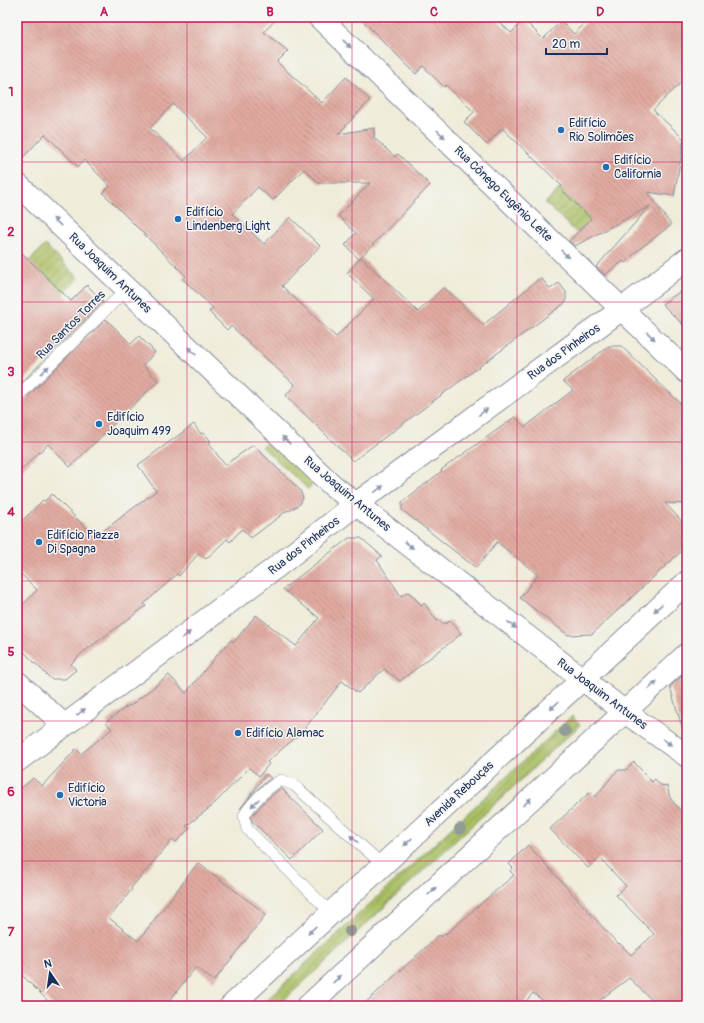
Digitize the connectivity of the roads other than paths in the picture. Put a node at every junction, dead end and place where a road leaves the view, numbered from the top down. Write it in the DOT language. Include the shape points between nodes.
graph roads {
  1 [pos="319,17"];
  2 [pos="17,184"];
  3 [pos="687,259"];
  4 [pos="126,289"];
  5 [pos="622,309"];
  6 [pos="687,372"];
  7 [pos="17,397"];
  8 [pos="356,504"];
  9 [pos="687,582"];
  10 [pos="687,654"];
  11 [pos="582,679"];
  12 [pos="17,682"];
  13 [pos="625,712"];
  14 [pos="64,725"];
  15 [pos="687,756"];
  16 [pos="17,761"];
  17 [pos="383,865"];
  18 [pos="331,913"];
  19 [pos="231,1006"];
  20 [pos="308,1006"];
  1 -- 5 [label="main road, Rua Cônego Eugênio Leite, one-way"];
  4 -- 2 [label="main road, Rua Joaquim Antunes, one-way"];
  3 -- 5 [label="main road, Rua dos Pinheiros"];
  7 -- 4 [label="lane, Rua Santos Torres, one-way"];
  8 -- 4 [label="main road, Rua Joaquim Antunes, one-way"];
  5 -- 6 [label="main road, Rua Cônego Eugênio Leite, one-way"];
  8 -- 5 [label="main road, Rua dos Pinheiros, one-way"];
  8 -- 11 [label="main road, Rua Joaquim Antunes, one-way"];
  14 -- 8 [label="main road, Rua dos Pinheiros, one-way" via="275,568"];
  9 -- 11 [label="main road, Avenida Rebouças, one-way"];
  13 -- 10 [label="main road, one-way"];
  11 -- 13 [label="main road, Rua Joaquim Antunes"];
  11 -- 17 [label="main road, Avenida Rebouças, one-way"];
  12 -- 14 [label="main road"];
  13 -- 15 [label="main road, Rua Joaquim Antunes, one-way"];
  20 -- 13 [label="main road, one-way"];
  14 -- 16 [label="main road, Rua dos Pinheiros"];
  17 -- 18 [label="main road, Avenida Rebouças"];
  17 -- 18 [label="lane, one-way" via="294,785 281,780 274,783 247,810 244,816 247,829"];
  18 -- 19 [label="main road, Avenida Rebouças, one-way"];
}
